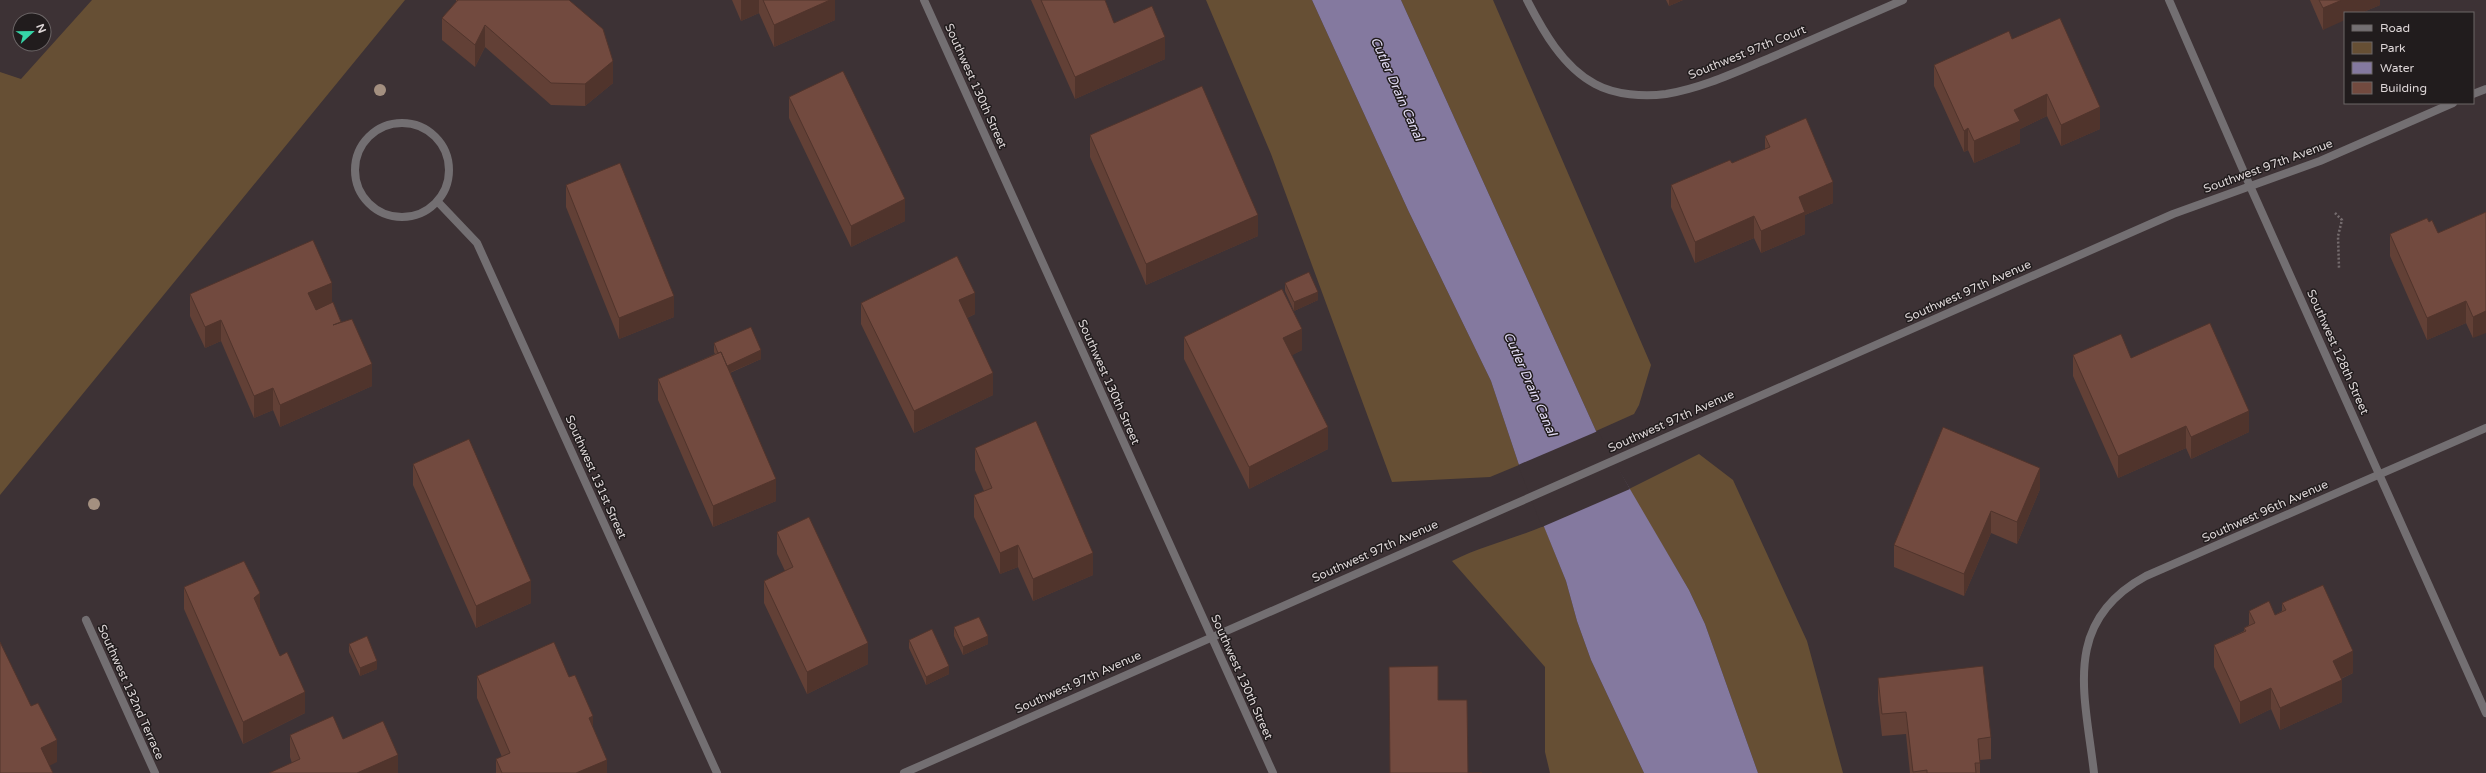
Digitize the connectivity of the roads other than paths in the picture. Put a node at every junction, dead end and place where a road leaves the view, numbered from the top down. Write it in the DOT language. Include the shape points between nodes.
graph roads {
  1 [pos="924,0"];
  2 [pos="1527,0"];
  3 [pos="1903,0"];
  4 [pos="2169,0"];
  5 [pos="2486,89"];
  6 [pos="2474,94"];
  7 [pos="2451,104"];
  8 [pos="2250,186"];
  9 [pos="438,202"];
  10 [pos="2486,428"];
  11 [pos="2380,475"];
  12 [pos="86,620"];
  13 [pos="1210,636"];
  14 [pos="2486,713"];
  15 [pos="155,773"];
  16 [pos="717,773"];
  17 [pos="904,773"];
  18 [pos="1273,773"];
  19 [pos="2094,773"];
  1 -- 13 [label="street, Southwest 130th Street"];
  2 -- 3 [label="street, Southwest 97th Court" via="1552,43 1595,84 1620,92 1645,95 1686,89 1732,74"];
  4 -- 8 [label="street, Southwest 128th Street"];
  5 -- 6 [label="street"];
  7 -- 8 [label="street, Southwest 97th Avenue" via="2320,161"];
  8 -- 11 [label="street, Southwest 128th Street"];
  8 -- 13 [label="street, Southwest 97th Avenue" via="2173,214"];
  9 -- 9 [label="street" via="446,188 449,174 448,158 442,144 432,134 419,126 404,122 389,124 375,131 364,142 357,156 354,172 358,188 366,202 379,212 394,217 410,217 425,212"];
  9 -- 16 [label="street, Southwest 131st Street" via="477,243"];
  10 -- 11 [label="street, Southwest 96th Avenue"];
  11 -- 14 [label="street, Southwest 128th Street"];
  11 -- 19 [label="street, Southwest 96th Avenue" via="2128,586 2102,611 2092,630 2086,651 2084,677"];
  12 -- 15 [label="street, Southwest 132nd Terrace"];
  13 -- 17 [label="street, Southwest 97th Avenue"];
  13 -- 18 [label="street, Southwest 130th Street"];
}
